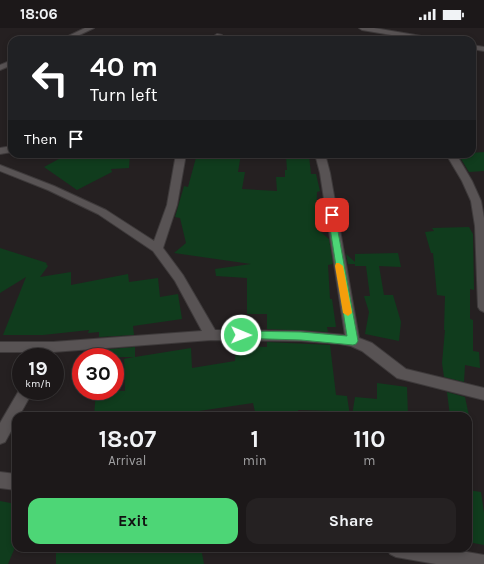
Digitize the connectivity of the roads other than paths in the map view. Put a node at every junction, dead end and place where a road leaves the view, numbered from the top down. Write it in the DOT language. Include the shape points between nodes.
graph roads {
  1 [pos="92,28"];
  2 [pos="362,28"];
  3 [pos="381,30"];
  4 [pos="73,36"];
  5 [pos="400,36"];
  6 [pos="180,158"];
  7 [pos="321,158"];
  8 [pos="453,158"];
  9 [pos="0,168"];
  10 [pos="157,248"];
  11 [pos="484,307"];
  12 [pos="210,335"];
  13 [pos="353,341"];
  14 [pos="0,347"];
  15 [pos="12,348"];
  16 [pos="64,351"];
  17 [pos="484,394"];
  18 [pos="21,400"];
  19 [pos="14,412"];
  20 [pos="12,416"];
  21 [pos="0,437"];
  22 [pos="0,480"];
  23 [pos="12,482"];
  24 [pos="418,552"];
  25 [pos="484,564"];
  1 -- 4 [label="street"];
  2 -- 3 [label="street"];
  3 -- 5 [label="street"];
  6 -- 10 [label="street" via="172,205"];
  7 -- 13 [label="street"];
  8 -- 11 [label="street" via="476,201 480,226"];
  9 -- 10 [label="street" via="102,212"];
  10 -- 12 [label="street" via="179,278"];
  12 -- 13 [label="street" via="301,336"];
  12 -- 16 [label="street"];
  13 -- 17 [label="street" via="368,347 402,374"];
  14 -- 15 [label="street"];
  18 -- 19 [label="street"];
  20 -- 21 [label="street"];
  22 -- 23 [label="street"];
  24 -- 25 [label="street"];
}
